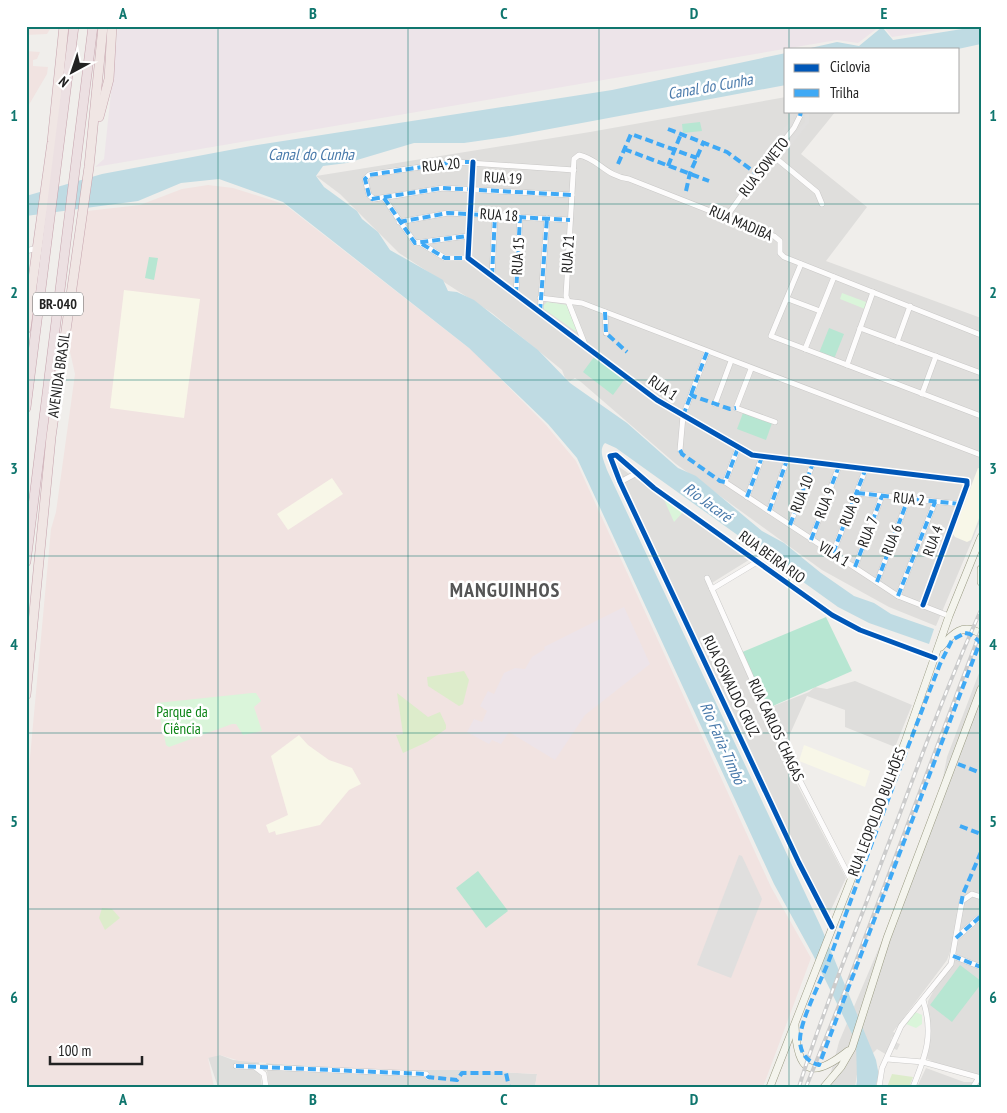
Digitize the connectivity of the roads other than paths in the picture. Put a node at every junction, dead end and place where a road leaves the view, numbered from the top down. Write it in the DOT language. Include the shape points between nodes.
graph roads {
  1 [pos="64,26"];
  2 [pos="74,26"];
  3 [pos="93,26"];
  4 [pos="103,26"];
  5 [pos="112,26"];
  6 [pos="800,116"];
  7 [pos="55,152"];
  8 [pos="91,155"];
  9 [pos="772,155"];
  10 [pos="574,156"];
  11 [pos="473,162"];
  12 [pos="574,170"];
  13 [pos="470,188"];
  14 [pos="572,195"];
  15 [pos="384,198"];
  16 [pos="374,199"];
  17 [pos="822,204"];
  18 [pos="469,214"];
  19 [pos="495,215"];
  20 [pos="727,216"];
  21 [pos="520,217"];
  22 [pos="547,218"];
  23 [pos="570,220"];
  24 [pos="399,222"];
  25 [pos="467,236"];
  26 [pos="422,244"];
  27 [pos="37,248"];
  28 [pos="26,251"];
  29 [pos="468,258"];
  30 [pos="801,264"];
  31 [pos="492,276"];
  32 [pos="834,277"];
  33 [pos="873,292"];
  34 [pos="516,295"];
  35 [pos="540,298"];
  36 [pos="788,298"];
  37 [pos="568,300"];
  38 [pos="910,306"];
  39 [pos="820,311"];
  40 [pos="540,312"];
  41 [pos="605,312"];
  42 [pos="860,328"];
  43 [pos="26,329"];
  44 [pos="606,333"];
  45 [pos="981,335"];
  46 [pos="897,342"];
  47 [pos="586,347"];
  48 [pos="804,349"];
  49 [pos="707,352"];
  50 [pos="936,356"];
  51 [pos="731,361"];
  52 [pos="847,365"];
  53 [pos="751,368"];
  54 [pos="981,373"];
  55 [pos="922,394"];
  56 [pos="715,404"];
  57 [pos="26,408"];
  58 [pos="683,416"];
  59 [pos="981,416"];
  60 [pos="775,422"];
  61 [pos="738,448"];
  62 [pos="680,450"];
  63 [pos="981,455"];
  64 [pos="610,456"];
  65 [pos="762,457"];
  66 [pos="788,460"];
  67 [pos="814,463"];
  68 [pos="839,466"];
  69 [pos="866,468"];
  70 [pos="637,473"];
  71 [pos="620,482"];
  72 [pos="967,485"];
  73 [pos="857,493"];
  74 [pos="882,496"];
  75 [pos="747,497"];
  76 [pos="908,499"];
  77 [pos="935,502"];
  78 [pos="960,504"];
  79 [pos="769,511"];
  80 [pos="790,525"];
  81 [pos="981,537"];
  82 [pos="811,540"];
  83 [pos="833,553"];
  84 [pos="26,562"];
  85 [pos="757,562"];
  86 [pos="855,567"];
  87 [pos="981,569"];
  88 [pos="707,578"];
  89 [pos="877,582"];
  90 [pos="981,582"];
  91 [pos="712,589"];
  92 [pos="898,596"];
  93 [pos="923,605"];
  94 [pos="949,616"];
  95 [pos="981,634"];
  96 [pos="936,654"];
  97 [pos="981,689"];
  98 [pos="26,695"];
  99 [pos="851,880"];
  100 [pos="981,897"];
  101 [pos="981,916"];
  102 [pos="832,927"];
  103 [pos="956,938"];
  104 [pos="953,956"];
  105 [pos="981,967"];
  106 [pos="923,1000"];
  107 [pos="795,1022"];
  108 [pos="853,1045"];
  109 [pos="887,1059"];
  110 [pos="922,1062"];
  111 [pos="236,1066"];
  112 [pos="253,1066"];
  113 [pos="428,1077"];
  114 [pos="979,1078"];
  115 [pos="266,1087"];
  116 [pos="770,1087"];
  117 [pos="824,1087"];
  118 [pos="879,1087"];
  119 [pos="913,1087"];
  120 [pos="973,1087"];
  1 -- 7 [label="highway, AVENIDA BRASIL"];
  2 -- 7 [label="highway, AVENIDA BRASIL / BR-040"];
  3 -- 84 [label="highway, AVENIDA BRASIL / BR-040"];
  4 -- 8 [label="highway, AVENIDA BRASIL"];
  5 -- 8 [label="highway" via="109,74"];
  6 -- 9 [label="street, RUA SOWETO"];
  7 -- 27 [label="highway, AVENIDA BRASIL"];
  7 -- 57 [label="highway, AVENIDA BRASIL / BR-040" via="49,235"];
  8 -- 98 [label="highway, AVENIDA BRASIL" via="51,437"];
  9 -- 17 [label="street" via="817,192"];
  9 -- 20 [label="street, RUA SOWETO"];
  10 -- 12 [label="street, RUA 21"];
  10 -- 20 [label="street, RUA MADIBA" via="585,156 609,174"];
  11 -- 12 [label="street, RUA 20"];
  11 -- 13 [label="street"];
  11 -- 16 [label="street, RUA 20" via="369,175 365,179 366,185 369,196"];
  12 -- 14 [label="street, RUA 21"];
  13 -- 14 [label="street, RUA 19"];
  13 -- 15 [label="street, RUA 19" via="443,188"];
  13 -- 18 [label="street"];
  14 -- 23 [label="street, RUA 21"];
  15 -- 16 [label="street, RUA 19"];
  15 -- 24 [label="street"];
  18 -- 19 [label="street, RUA 18"];
  18 -- 24 [label="street, RUA 18" via="448,213"];
  18 -- 25 [label="street"];
  19 -- 21 [label="street, RUA 18"];
  19 -- 31 [label="street"];
  20 -- 30 [label="street, RUA MADIBA" via="774,236 780,241 782,255"];
  21 -- 22 [label="street, RUA 18"];
  21 -- 34 [label="street, RUA 15"];
  22 -- 23 [label="street, RUA 18"];
  22 -- 35 [label="street"];
  23 -- 37 [label="street, RUA 21"];
  24 -- 26 [label="street" via="413,242"];
  25 -- 26 [label="street"];
  25 -- 29 [label="street"];
  26 -- 29 [label="street" via="445,258"];
  27 -- 28 [label="street"];
  27 -- 43 [label="highway, AVENIDA BRASIL"];
  29 -- 31 [label="street, RUA 1"];
  30 -- 32 [label="street, RUA MADIBA"];
  30 -- 36 [label="street"];
  31 -- 34 [label="street, RUA 1"];
  32 -- 33 [label="street, RUA MADIBA"];
  32 -- 39 [label="street"];
  33 -- 38 [label="street, RUA MADIBA"];
  33 -- 42 [label="street"];
  34 -- 40 [label="street, RUA 1"];
  35 -- 37 [label="street"];
  35 -- 40 [label="street"];
  36 -- 39 [label="street"];
  36 -- 48 [label="street" via="771,336"];
  37 -- 41 [label="street"];
  37 -- 47 [label="street, RUA 21"];
  38 -- 45 [label="street, RUA MADIBA"];
  38 -- 46 [label="street"];
  39 -- 48 [label="street"];
  40 -- 47 [label="street, RUA 1"];
  41 -- 44 [label="street"];
  41 -- 49 [label="street"];
  42 -- 46 [label="street"];
  42 -- 52 [label="street"];
  46 -- 50 [label="street"];
  47 -- 58 [label="street, RUA 1"];
  48 -- 52 [label="street"];
  49 -- 51 [label="street"];
  49 -- 58 [label="street"];
  50 -- 54 [label="street"];
  50 -- 55 [label="street"];
  51 -- 53 [label="street"];
  51 -- 56 [label="street"];
  52 -- 55 [label="street"];
  53 -- 60 [label="street" via="736,408"];
  53 -- 63 [label="street"];
  55 -- 59 [label="street"];
  58 -- 61 [label="street, RUA 1"];
  58 -- 62 [label="street"];
  61 -- 65 [label="street, RUA 1"];
  61 -- 75 [label="street, VILA 1" via="725,482"];
  64 -- 70 [label="street, RUA BEIRA RIO" via="616,455"];
  64 -- 71 [label="street, RUA OSWALDO CRUZ"];
  65 -- 66 [label="street, RUA 1"];
  65 -- 75 [label="street"];
  66 -- 67 [label="street, RUA 1"];
  66 -- 79 [label="street"];
  67 -- 68 [label="street, RUA 1"];
  67 -- 80 [label="street, RUA 10"];
  68 -- 69 [label="street, RUA 1"];
  68 -- 82 [label="street, RUA 9"];
  69 -- 72 [label="street, RUA 1" via="962,480 967,481"];
  69 -- 73 [label="street, RUA 8"];
  70 -- 71 [label="street"];
  70 -- 85 [label="street, RUA BEIRA RIO"];
  71 -- 102 [label="street, RUA OSWALDO CRUZ"];
  72 -- 78 [label="street, RUA 4"];
  73 -- 74 [label="street, RUA 2"];
  73 -- 83 [label="street, RUA 8"];
  74 -- 76 [label="street, RUA 2"];
  74 -- 86 [label="street, RUA 7"];
  75 -- 79 [label="street, VILA 1"];
  76 -- 77 [label="street, RUA 2"];
  76 -- 89 [label="street, RUA 6"];
  77 -- 78 [label="street, RUA 2"];
  77 -- 92 [label="street"];
  78 -- 93 [label="street, RUA 4"];
  79 -- 80 [label="street, VILA 1"];
  80 -- 82 [label="street, VILA 1"];
  81 -- 94 [label="main road, RUA LEOPOLDO BULHÕES"];
  82 -- 83 [label="street, VILA 1"];
  83 -- 86 [label="street, VILA 1"];
  85 -- 91 [label="street"];
  85 -- 96 [label="street, RUA BEIRA RIO" via="844,622"];
  86 -- 89 [label="street, VILA 1"];
  87 -- 90 [label="main road"];
  88 -- 91 [label="street, RUA CARLOS CHAGAS"];
  89 -- 92 [label="street, VILA 1"];
  91 -- 99 [label="street, RUA CARLOS CHAGAS" via="779,740"];
  92 -- 93 [label="street, VILA 1"];
  93 -- 94 [label="street, VILA 1"];
  94 -- 96 [label="main road, RUA LEOPOLDO BULHÕES"];
  95 -- 96 [label="main road" via="967,629 955,631"];
  96 -- 99 [label="main road, RUA LEOPOLDO BULHÕES"];
  97 -- 108 [label="main road" via="887,938"];
  99 -- 102 [label="main road, RUA LEOPOLDO BULHÕES"];
  100 -- 103 [label="street" via="968,895 961,904"];
  101 -- 103 [label="street"];
  102 -- 107 [label="main road, RUA LEOPOLDO BULHÕES"];
  103 -- 104 [label="street"];
  104 -- 105 [label="street"];
  104 -- 106 [label="street"];
  106 -- 109 [label="street" via="901,1026"];
  106 -- 110 [label="street" via="928,1041"];
  107 -- 108 [label="main road" via="799,1054 810,1068 831,1065"];
  107 -- 116 [label="main road, RUA LEOPOLDO BULHÕES"];
  108 -- 117 [label="main road" via="842,1067"];
  109 -- 110 [label="street"];
  109 -- 118 [label="street"];
  110 -- 114 [label="street"];
  110 -- 119 [label="street"];
  111 -- 112 [label="street"];
  112 -- 113 [label="street" via="426,1074"];
  112 -- 115 [label="street" via="262,1070"];
  114 -- 120 [label="street"];
}
